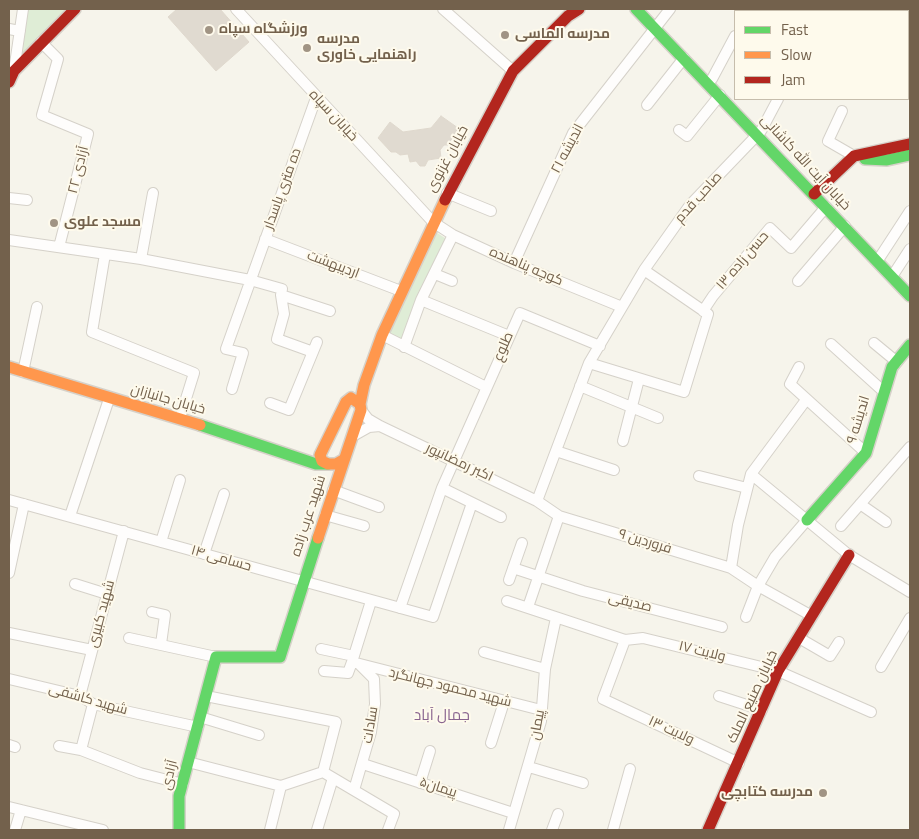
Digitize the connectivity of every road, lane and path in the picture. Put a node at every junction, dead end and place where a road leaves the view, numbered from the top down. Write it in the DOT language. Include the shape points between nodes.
graph roads {
  1 [pos="24,9"];
  2 [pos="75,9"];
  3 [pos="236,9"];
  4 [pos="443,9"];
  5 [pos="579,9"];
  6 [pos="636,9"];
  7 [pos="645,9"];
  8 [pos="670,9"];
  9 [pos="570,12"];
  10 [pos="656,25"];
  11 [pos="9,29"];
  12 [pos="20,31"];
  13 [pos="734,38"];
  14 [pos="41,42"];
  15 [pos="684,58"];
  16 [pos="512,70"];
  17 [pos="14,71"];
  18 [pos="712,79"];
  19 [pos="9,82"];
  20 [pos="720,96"];
  21 [pos="316,98"];
  22 [pos="777,100"];
  23 [pos="647,105"];
  24 [pos="842,111"];
  25 [pos="683,133"];
  26 [pos="760,133"];
  27 [pos="910,144"];
  28 [pos="910,155"];
  29 [pos="854,156"];
  30 [pos="447,192"];
  31 [pos="154,193"];
  32 [pos="816,193"];
  33 [pos="9,198"];
  34 [pos="27,200"];
  35 [pos="826,206"];
  36 [pos="491,211"];
  37 [pos="910,211"];
  38 [pos="433,222"];
  39 [pos="844,226"];
  40 [pos="453,235"];
  41 [pos="265,238"];
  42 [pos="9,240"];
  43 [pos="59,247"];
  44 [pos="910,249"];
  45 [pos="106,254"];
  46 [pos="880,257"];
  47 [pos="141,259"];
  48 [pos="514,263"];
  49 [pos="644,270"];
  50 [pos="895,272"];
  51 [pos="435,274"];
  52 [pos="250,280"];
  53 [pos="452,281"];
  54 [pos="798,281"];
  55 [pos="910,288"];
  56 [pos="401,292"];
  57 [pos="281,295"];
  58 [pos="910,296"];
  59 [pos="421,300"];
  60 [pos="37,307"];
  61 [pos="622,307"];
  62 [pos="330,311"];
  63 [pos="703,311"];
  64 [pos="382,335"];
  65 [pos="509,336"];
  66 [pos="318,342"];
  67 [pos="874,343"];
  68 [pos="831,344"];
  69 [pos="600,346"];
  70 [pos="910,346"];
  71 [pos="404,347"];
  72 [pos="313,352"];
  73 [pos="896,362"];
  74 [pos="589,363"];
  75 [pos="799,367"];
  76 [pos="9,368"];
  77 [pos="23,372"];
  78 [pos="639,379"];
  79 [pos="580,386"];
  80 [pos="486,387"];
  81 [pos="232,389"];
  82 [pos="883,391"];
  83 [pos="108,398"];
  84 [pos="806,400"];
  85 [pos="270,403"];
  86 [pos="357,404"];
  87 [pos="631,407"];
  88 [pos="180,418"];
  89 [pos="658,418"];
  90 [pos="380,426"];
  91 [pos="353,436"];
  92 [pos="623,441"];
  93 [pos="910,447"];
  94 [pos="556,451"];
  95 [pos="866,452"];
  96 [pos="320,455"];
  97 [pos="303,458"];
  98 [pos="343,460"];
  99 [pos="453,460"];
  100 [pos="328,464"];
  101 [pos="614,470"];
  102 [pos="751,474"];
  103 [pos="699,476"];
  104 [pos="180,480"];
  105 [pos="442,488"];
  106 [pos="748,488"];
  107 [pos="333,490"];
  108 [pos="224,494"];
  109 [pos="9,500"];
  110 [pos="537,500"];
  111 [pos="472,503"];
  112 [pos="24,504"];
  113 [pos="860,504"];
  114 [pos="379,507"];
  115 [pos="325,515"];
  116 [pos="70,516"];
  117 [pos="559,516"];
  118 [pos="501,517"];
  119 [pos="807,520"];
  120 [pos="886,522"];
  121 [pos="364,526"];
  122 [pos="841,526"];
  123 [pos="124,531"];
  124 [pos="161,542"];
  125 [pos="522,543"];
  126 [pos="204,554"];
  127 [pos="849,555"];
  128 [pos="514,568"];
  129 [pos="731,568"];
  130 [pos="9,573"];
  131 [pos="539,576"];
  132 [pos="509,580"];
  133 [pos="303,582"];
  134 [pos="75,584"];
  135 [pos="758,586"];
  136 [pos="910,592"];
  137 [pos="107,594"];
  138 [pos="371,601"];
  139 [pos="507,601"];
  140 [pos="528,607"];
  141 [pos="400,608"];
  142 [pos="152,612"];
  143 [pos="812,616"];
  144 [pos="746,617"];
  145 [pos="556,618"];
  146 [pos="910,618"];
  147 [pos="722,626"];
  148 [pos="9,633"];
  149 [pos="129,638"];
  150 [pos="799,638"];
  151 [pos="625,640"];
  152 [pos="839,642"];
  153 [pos="161,644"];
  154 [pos="321,649"];
  155 [pos="92,650"];
  156 [pos="484,652"];
  157 [pos="216,657"];
  158 [pos="355,661"];
  159 [pos="881,667"];
  160 [pos="545,669"];
  161 [pos="324,671"];
  162 [pos="778,671"];
  163 [pos="9,679"];
  164 [pos="80,696"];
  165 [pos="206,696"];
  166 [pos="719,696"];
  167 [pos="504,702"];
  168 [pos="93,704"];
  169 [pos="542,710"];
  170 [pos="762,710"];
  171 [pos="871,712"];
  172 [pos="199,722"];
  173 [pos="259,735"];
  174 [pos="491,743"];
  175 [pos="59,746"];
  176 [pos="81,750"];
  177 [pos="430,752"];
  178 [pos="188,762"];
  179 [pos="739,763"];
  180 [pos="363,764"];
  181 [pos="529,767"];
  182 [pos="630,769"];
  183 [pos="323,772"];
  184 [pos="333,778"];
  185 [pos="420,783"];
  186 [pos="583,783"];
  187 [pos="183,784"];
  188 [pos="281,786"];
  189 [pos="354,790"];
  190 [pos="9,807"];
  191 [pos="21,810"];
  192 [pos="512,813"];
  193 [pos="558,814"];
  194 [pos="15,830"];
  195 [pos="103,830"];
  196 [pos="179,830"];
  197 [pos="270,830"];
  198 [pos="317,830"];
  199 [pos="388,830"];
  200 [pos="509,830"];
  201 [pos="552,830"];
  202 [pos="613,830"];
  203 [pos="708,830"];
  1 -- 12 [label="street"];
  2 -- 14 [label="street"];
  3 -- 21 [label="street, خیابان سپاه"];
  4 -- 16 [label="street"];
  5 -- 9 [label="street, خیابان غزنوی"];
  6 -- 10 [label="street, خیابان آیت الله کاشانی"];
  7 -- 10 [label="street, خیابان آیت الله کاشانی"];
  8 -- 10 [label="street, اندیشه ۲۱"];
  9 -- 16 [label="street, خیابان غزنوی"];
  10 -- 15 [label="street, خیابان آیت الله کاشانی"];
  10 -- 18 [label="street, خیابان آیت الله کاشانی"];
  10 -- 48 [label="street, اندیشه ۲۱" via="573,133"];
  11 -- 12 [label="street"];
  12 -- 17 [label="street"];
  13 -- 18 [label="street"];
  14 -- 17 [label="street"];
  14 -- 43 [label="street, آزادی ۲۲" via="58,59 42,115 88,134"];
  15 -- 20 [label="street, خیابان آیت الله کاشانی"];
  15 -- 23 [label="street"];
  16 -- 30 [label="street, خیابان غزنوی"];
  17 -- 19 [label="street"];
  18 -- 26 [label="street, خیابان آیت الله کاشانی"];
  20 -- 25 [label="street"];
  20 -- 26 [label="street, خیابان آیت الله کاشانی"];
  21 -- 38 [label="street, خیابان سپاه"];
  21 -- 41 [label="street, ده متری پاسدار"];
  22 -- 26 [label="street, صاحب قدم"];
  24 -- 29 [label="street" via="828,141"];
  26 -- 32 [label="street, خیابان آیت الله کاشانی"];
  26 -- 49 [label="street, صاحب قدم" via="690,205"];
  27 -- 29 [label="street"];
  28 -- 29 [label="street" via="872,161"];
  29 -- 32 [label="street"];
  30 -- 36 [label="street"];
  30 -- 38 [label="street, خیابان غزنوی"];
  31 -- 47 [label="street"];
  32 -- 35 [label="street, خیابان آیت الله کاشانی"];
  32 -- 46 [label="street, خیابان آیت الله کاشانی"];
  33 -- 34 [label="street"];
  35 -- 39 [label="street, خیابان آیت الله کاشانی"];
  35 -- 63 [label="street, حسن زاده ۱۳" via="791,248 770,228"];
  37 -- 46 [label="street"];
  38 -- 40 [label="street, کوچه پناهنده"];
  38 -- 56 [label="street, خیابان غزنوی"];
  39 -- 54 [label="street"];
  39 -- 58 [label="street, خیابان آیت الله کاشانی"];
  40 -- 48 [label="street, کوچه پناهنده"];
  40 -- 51 [label="street"];
  41 -- 52 [label="street, ده متری پاسدار"];
  41 -- 56 [label="street, اردیبهشت"];
  42 -- 43 [label="street"];
  43 -- 45 [label="street"];
  44 -- 50 [label="street"];
  45 -- 47 [label="street"];
  45 -- 88 [label="street" via="92,332 194,373"];
  46 -- 50 [label="street, خیابان آیت الله کاشانی"];
  47 -- 52 [label="street"];
  48 -- 61 [label="street, کوچه پناهنده"];
  49 -- 61 [label="street, صاحب قدم"];
  49 -- 63 [label="street"];
  50 -- 55 [label="street, خیابان آیت الله کاشانی"];
  51 -- 53 [label="street"];
  51 -- 59 [label="street"];
  52 -- 57 [label="street" via="282,289"];
  52 -- 81 [label="street, ده متری پاسدار" via="226,349 243,353"];
  56 -- 64 [label="street, خیابان غزنوی"];
  57 -- 62 [label="street"];
  57 -- 72 [label="street" via="284,314 277,339"];
  59 -- 65 [label="street"];
  59 -- 71 [label="street"];
  60 -- 77 [label="street"];
  61 -- 69 [label="street, صاحب قدم"];
  63 -- 78 [label="street" via="708,314 684,392"];
  64 -- 71 [label="street"];
  64 -- 86 [label="street, خیابان غزنوی"];
  65 -- 69 [label="street, طلوع" via="520,313"];
  65 -- 80 [label="street, طلوع"];
  66 -- 72 [label="street"];
  67 -- 73 [label="street"];
  68 -- 82 [label="street"];
  69 -- 74 [label="street, صاحب قدم"];
  70 -- 73 [label="street, اندیشه ۹"];
  71 -- 80 [label="street"];
  72 -- 85 [label="street" via="289,410"];
  73 -- 82 [label="street, اندیشه ۹"];
  74 -- 78 [label="street"];
  74 -- 79 [label="street, صاحب قدم"];
  75 -- 84 [label="street" via="790,384"];
  76 -- 77 [label="street, خیابان جانبازان"];
  77 -- 83 [label="street, خیابان جانبازان"];
  78 -- 87 [label="street"];
  79 -- 87 [label="street"];
  79 -- 94 [label="street, صاحب قدم"];
  80 -- 99 [label="street, طلوع"];
  82 -- 95 [label="street, اندیشه ۹"];
  83 -- 88 [label="street, خیابان جانبازان"];
  83 -- 116 [label="street"];
  84 -- 95 [label="street"];
  84 -- 102 [label="street"];
  86 -- 90 [label="street, اکبر رمضانپور" via="368,419"];
  86 -- 91 [label="street, شهید عرب زاده"];
  86 -- 96 [label="street" via="337,418"];
  87 -- 89 [label="street"];
  87 -- 92 [label="street"];
  88 -- 97 [label="street, خیابان جانبازان"];
  90 -- 91 [label="street" via="369,427"];
  90 -- 99 [label="street, اکبر رمضانپور"];
  91 -- 98 [label="street, شهید عرب زاده"];
  93 -- 113 [label="street"];
  94 -- 101 [label="street"];
  94 -- 110 [label="street, صاحب قدم"];
  95 -- 119 [label="street, اندیشه ۹"];
  96 -- 97 [label="street, خیابان جانبازان"];
  96 -- 100 [label="street"];
  97 -- 100 [label="street" via="316,464"];
  98 -- 100 [label="street"];
  98 -- 107 [label="street, شهید عرب زاده"];
  99 -- 105 [label="street, طلوع"];
  99 -- 110 [label="street, اکبر رمضانپور"];
  102 -- 106 [label="street"];
  102 -- 119 [label="street"];
  103 -- 106 [label="street"];
  104 -- 124 [label="street"];
  105 -- 111 [label="street"];
  105 -- 141 [label="street"];
  106 -- 129 [label="street"];
  107 -- 114 [label="street"];
  107 -- 115 [label="street, شهید عرب زاده"];
  108 -- 126 [label="street"];
  109 -- 112 [label="street, حسامی ۱۴"];
  110 -- 117 [label="street, اکبر رمضانپور"];
  111 -- 118 [label="street"];
  111 -- 141 [label="street, حسامی ۱۴" via="433,617"];
  112 -- 116 [label="street, حسامی ۱۴"];
  112 -- 130 [label="street"];
  113 -- 120 [label="street"];
  113 -- 122 [label="street"];
  115 -- 121 [label="street"];
  115 -- 133 [label="street, شهید عرب زاده"];
  116 -- 123 [label="street, حسامی ۱۴"];
  117 -- 129 [label="street, فروردین ۹"];
  117 -- 131 [label="street"];
  119 -- 127 [label="street"];
  119 -- 135 [label="street" via="784,544"];
  123 -- 124 [label="street, حسامی ۱۴"];
  123 -- 137 [label="street, شهید کبیری"];
  124 -- 126 [label="street, حسامی ۱۴"];
  125 -- 128 [label="street"];
  126 -- 133 [label="street, حسامی ۱۴"];
  127 -- 136 [label="street"];
  127 -- 143 [label="street, خیابان صنیع الملک"];
  128 -- 131 [label="street"];
  128 -- 132 [label="street"];
  129 -- 135 [label="street, فروردین ۹"];
  131 -- 140 [label="street"];
  131 -- 147 [label="street, صدیقی" via="583,591"];
  133 -- 138 [label="street, حسامی ۱۴"];
  133 -- 157 [label="street, شهید عرب زاده" via="280,657"];
  134 -- 137 [label="street"];
  135 -- 143 [label="street, فروردین ۹"];
  135 -- 144 [label="street"];
  137 -- 155 [label="street, شهید کبیری"];
  138 -- 141 [label="street, حسامی ۱۴"];
  138 -- 158 [label="street"];
  139 -- 140 [label="street, ولایت ۱۷"];
  140 -- 145 [label="street, ولایت ۱۷"];
  142 -- 153 [label="street" via="165,615"];
  143 -- 150 [label="street, خیابان صنیع الملک"];
  145 -- 151 [label="street, ولایت ۱۷"];
  145 -- 160 [label="street, پیمان"];
  146 -- 159 [label="street"];
  148 -- 155 [label="street"];
  149 -- 153 [label="street"];
  150 -- 152 [label="street" via="830,656"];
  150 -- 162 [label="street, خیابان صنیع الملک"];
  151 -- 162 [label="street, ولایت ۱۷" via="643,638"];
  151 -- 179 [label="street, ولایت ۱۳" via="603,699"];
  153 -- 157 [label="street"];
  154 -- 158 [label="street, شهید محمود جهانگرد"];
  155 -- 164 [label="street, شهید کبیری"];
  156 -- 160 [label="street"];
  157 -- 165 [label="street, آزادی"];
  158 -- 161 [label="street" via="348,673"];
  158 -- 167 [label="street, شهید محمود جهانگرد"];
  158 -- 180 [label="street, سادات" via="374,679 375,704"];
  160 -- 169 [label="street, پیمان"];
  162 -- 170 [label="street, خیابان صنیع الملک"];
  162 -- 171 [label="street, ولایت ۱۷"];
  163 -- 164 [label="street, شهید کاشفی"];
  164 -- 168 [label="street, شهید کاشفی"];
  165 -- 172 [label="street, آزادی"];
  165 -- 183 [label="street" via="336,722"];
  166 -- 170 [label="street"];
  167 -- 169 [label="street, شهید محمود جهانگرد"];
  167 -- 174 [label="street"];
  168 -- 172 [label="street, شهید کاشفی"];
  168 -- 176 [label="street"];
  169 -- 181 [label="street, پیمان"];
  170 -- 179 [label="street, خیابان صنیع الملک"];
  172 -- 173 [label="street, شهید کاشفی"];
  172 -- 178 [label="street, آزادی"];
  175 -- 176 [label="street"];
  176 -- 187 [label="street" via="140,773"];
  177 -- 185 [label="street"];
  178 -- 187 [label="street, آزادی"];
  178 -- 188 [label="street"];
  179 -- 203 [label="street, خیابان صنیع الملک"];
  180 -- 185 [label="street, پیمان۵"];
  180 -- 189 [label="street, سادات"];
  181 -- 186 [label="street"];
  181 -- 192 [label="street, پیمان"];
  182 -- 202 [label="street"];
  183 -- 184 [label="street"];
  183 -- 188 [label="street"];
  184 -- 189 [label="street"];
  184 -- 198 [label="street"];
  185 -- 192 [label="street, پیمان۵"];
  187 -- 196 [label="street, آزادی" via="179,796"];
  188 -- 197 [label="street"];
  189 -- 199 [label="street" via="394,814"];
  190 -- 191 [label="street"];
  191 -- 194 [label="street"];
  191 -- 195 [label="street"];
  192 -- 200 [label="street, پیمان"];
  193 -- 201 [label="street"];
}
